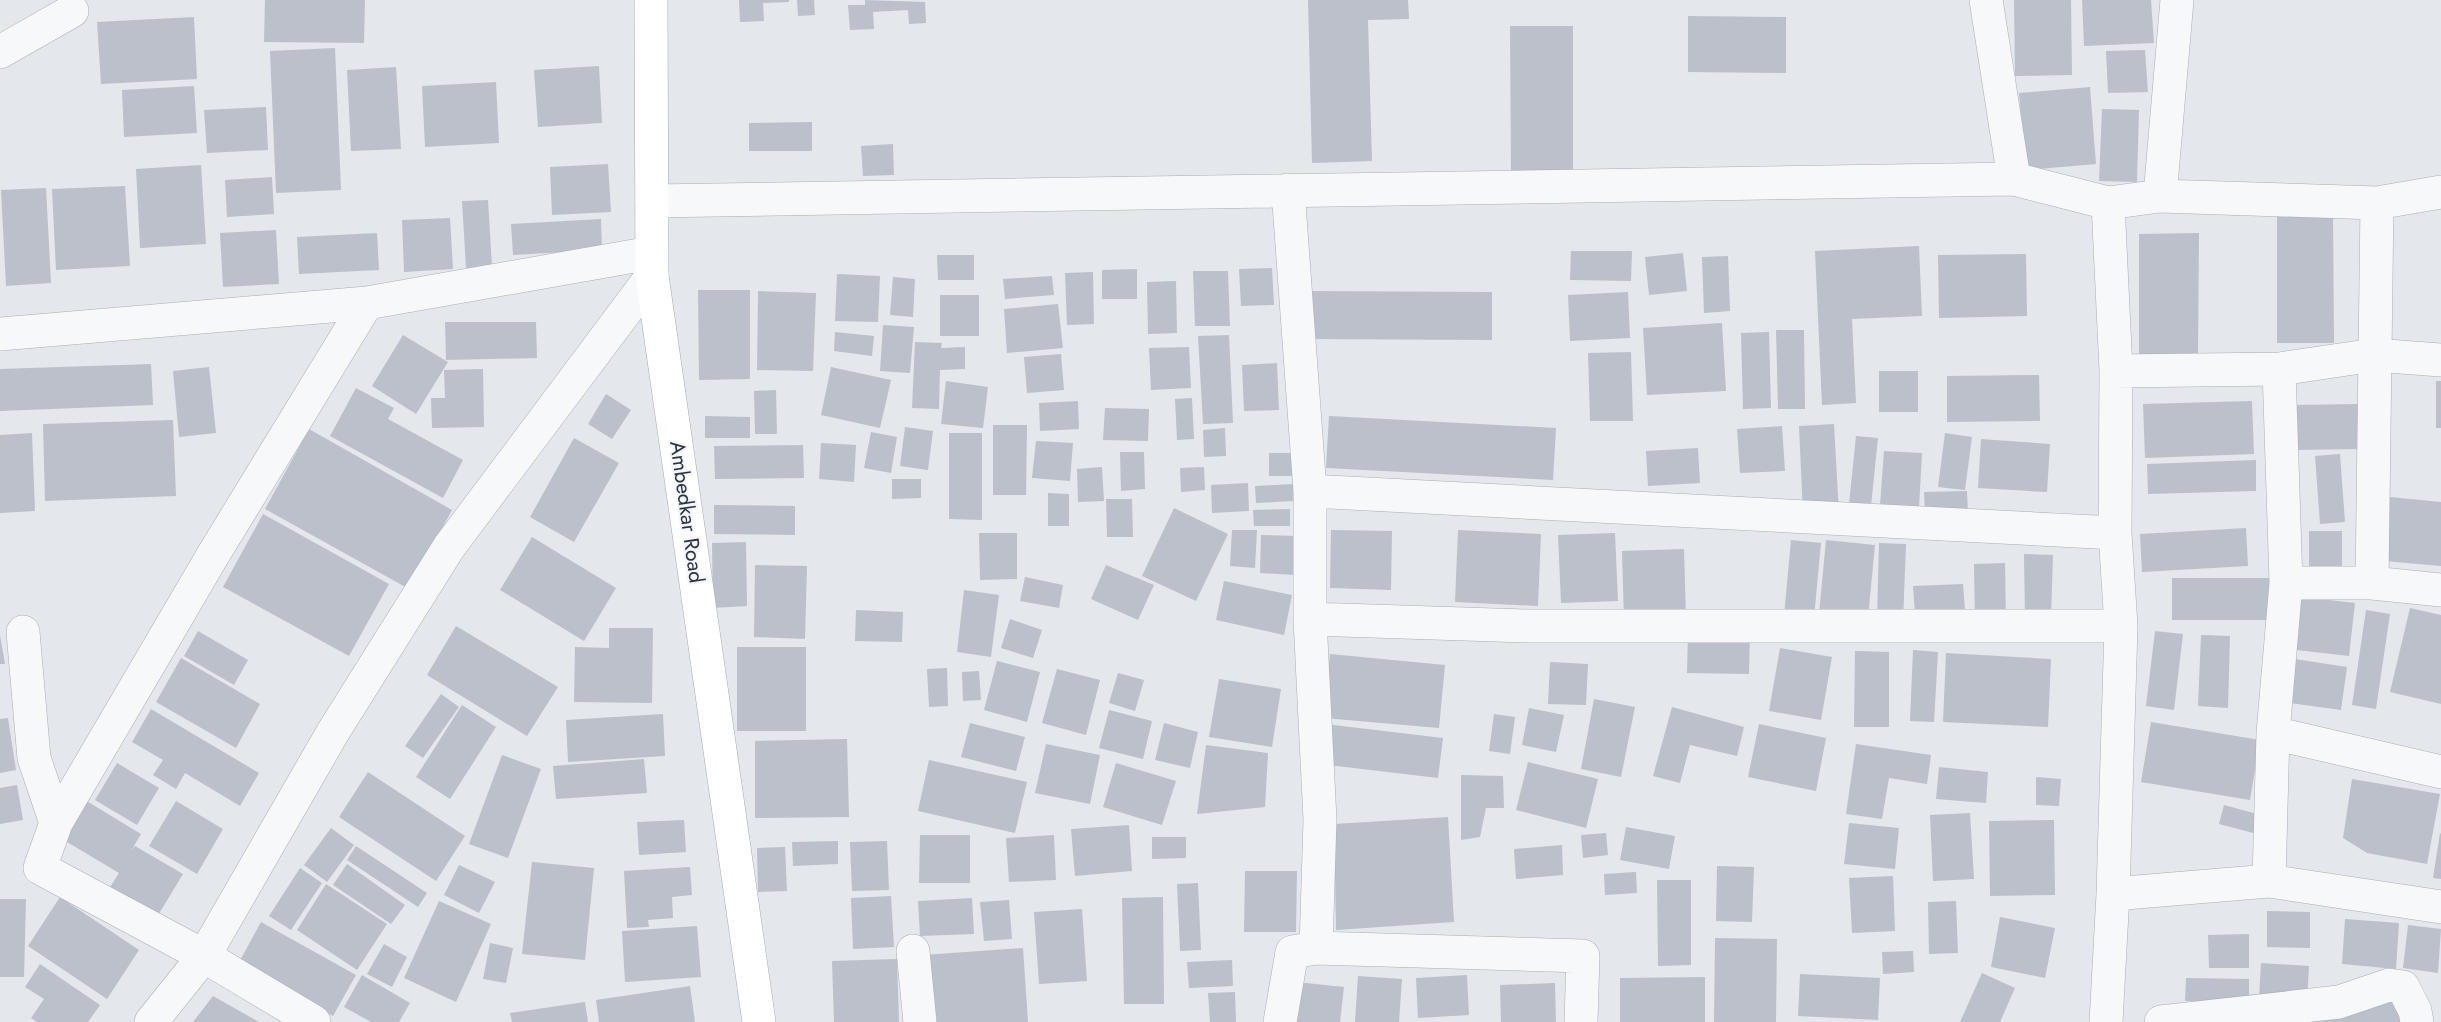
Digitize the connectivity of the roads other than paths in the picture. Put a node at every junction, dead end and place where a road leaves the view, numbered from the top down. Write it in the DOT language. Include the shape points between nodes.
graph roads {
  1 [pos="651,0"];
  2 [pos="1986,0"];
  3 [pos="2177,0"];
  4 [pos="72,11"];
  5 [pos="0,52"];
  6 [pos="2014,178"];
  7 [pos="1288,190"];
  8 [pos="2441,192"];
  9 [pos="2160,196"];
  10 [pos="652,201"];
  11 [pos="2109,203"];
  12 [pos="2377,203"];
  13 [pos="652,265"];
  14 [pos="367,303"];
  15 [pos="0,334"];
  16 [pos="2374,355"];
  17 [pos="2441,360"];
  18 [pos="2279,369"];
  19 [pos="2116,371"];
  20 [pos="1310,491"];
  21 [pos="2115,533"];
  22 [pos="2286,583"];
  23 [pos="2372,583"];
  24 [pos="2441,590"];
  25 [pos="1310,619"];
  26 [pos="2121,626"];
  27 [pos="23,632"];
  28 [pos="2273,733"];
  29 [pos="2441,772"];
  30 [pos="56,823"];
  31 [pos="2269,881"];
  32 [pos="2113,894"];
  33 [pos="2441,907"];
  34 [pos="1316,948"];
  35 [pos="913,951"];
  36 [pos="204,956"];
  37 [pos="2264,1016"];
  38 [pos="151,1022"];
  39 [pos="314,1022"];
  40 [pos="759,1022"];
  41 [pos="920,1022"];
  42 [pos="1280,1022"];
  43 [pos="1581,1022"];
  44 [pos="2106,1022"];
  45 [pos="2161,1022"];
  46 [pos="2417,1022"];
  1 -- 10 [label="main road, Ambedkar Road"];
  2 -- 6 [label="street"];
  3 -- 9 [label="street"];
  4 -- 5 [label="street"];
  6 -- 7 [label="street"];
  6 -- 11 [label="street"];
  7 -- 10 [label="street"];
  7 -- 20 [label="street"];
  8 -- 12 [label="street"];
  9 -- 11 [label="street"];
  9 -- 12 [label="street"];
  10 -- 13 [label="main road, Ambedkar Road"];
  11 -- 19 [label="street"];
  12 -- 16 [label="street"];
  13 -- 14 [label="street"];
  13 -- 36 [label="street" via="449,547 333,732"];
  13 -- 40 [label="main road, Ambedkar Road"];
  14 -- 15 [label="street"];
  14 -- 30 [label="street"];
  16 -- 17 [label="street"];
  16 -- 18 [label="street"];
  16 -- 23 [label="street"];
  18 -- 19 [label="street"];
  18 -- 22 [label="street"];
  19 -- 21 [label="street"];
  20 -- 21 [label="street"];
  20 -- 25 [label="street"];
  21 -- 26 [label="street"];
  22 -- 23 [label="street"];
  22 -- 28 [label="street"];
  23 -- 24 [label="street"];
  25 -- 26 [label="street" via="1528,626"];
  25 -- 34 [label="street" via="1320,820"];
  26 -- 32 [label="street"];
  27 -- 30 [label="street" via="34,758"];
  28 -- 29 [label="street"];
  28 -- 31 [label="street"];
  30 -- 36 [label="street" via="40,868"];
  31 -- 32 [label="street"];
  31 -- 33 [label="street"];
  32 -- 44 [label="street"];
  34 -- 42 [label="street" via="1292,952"];
  34 -- 43 [label="street" via="1583,956"];
  35 -- 41 [label="street"];
  36 -- 38 [label="street"];
  36 -- 39 [label="street"];
  37 -- 45 [label="street"];
  37 -- 46 [label="street" via="2339,1002 2389,985 2403,987"];
}
